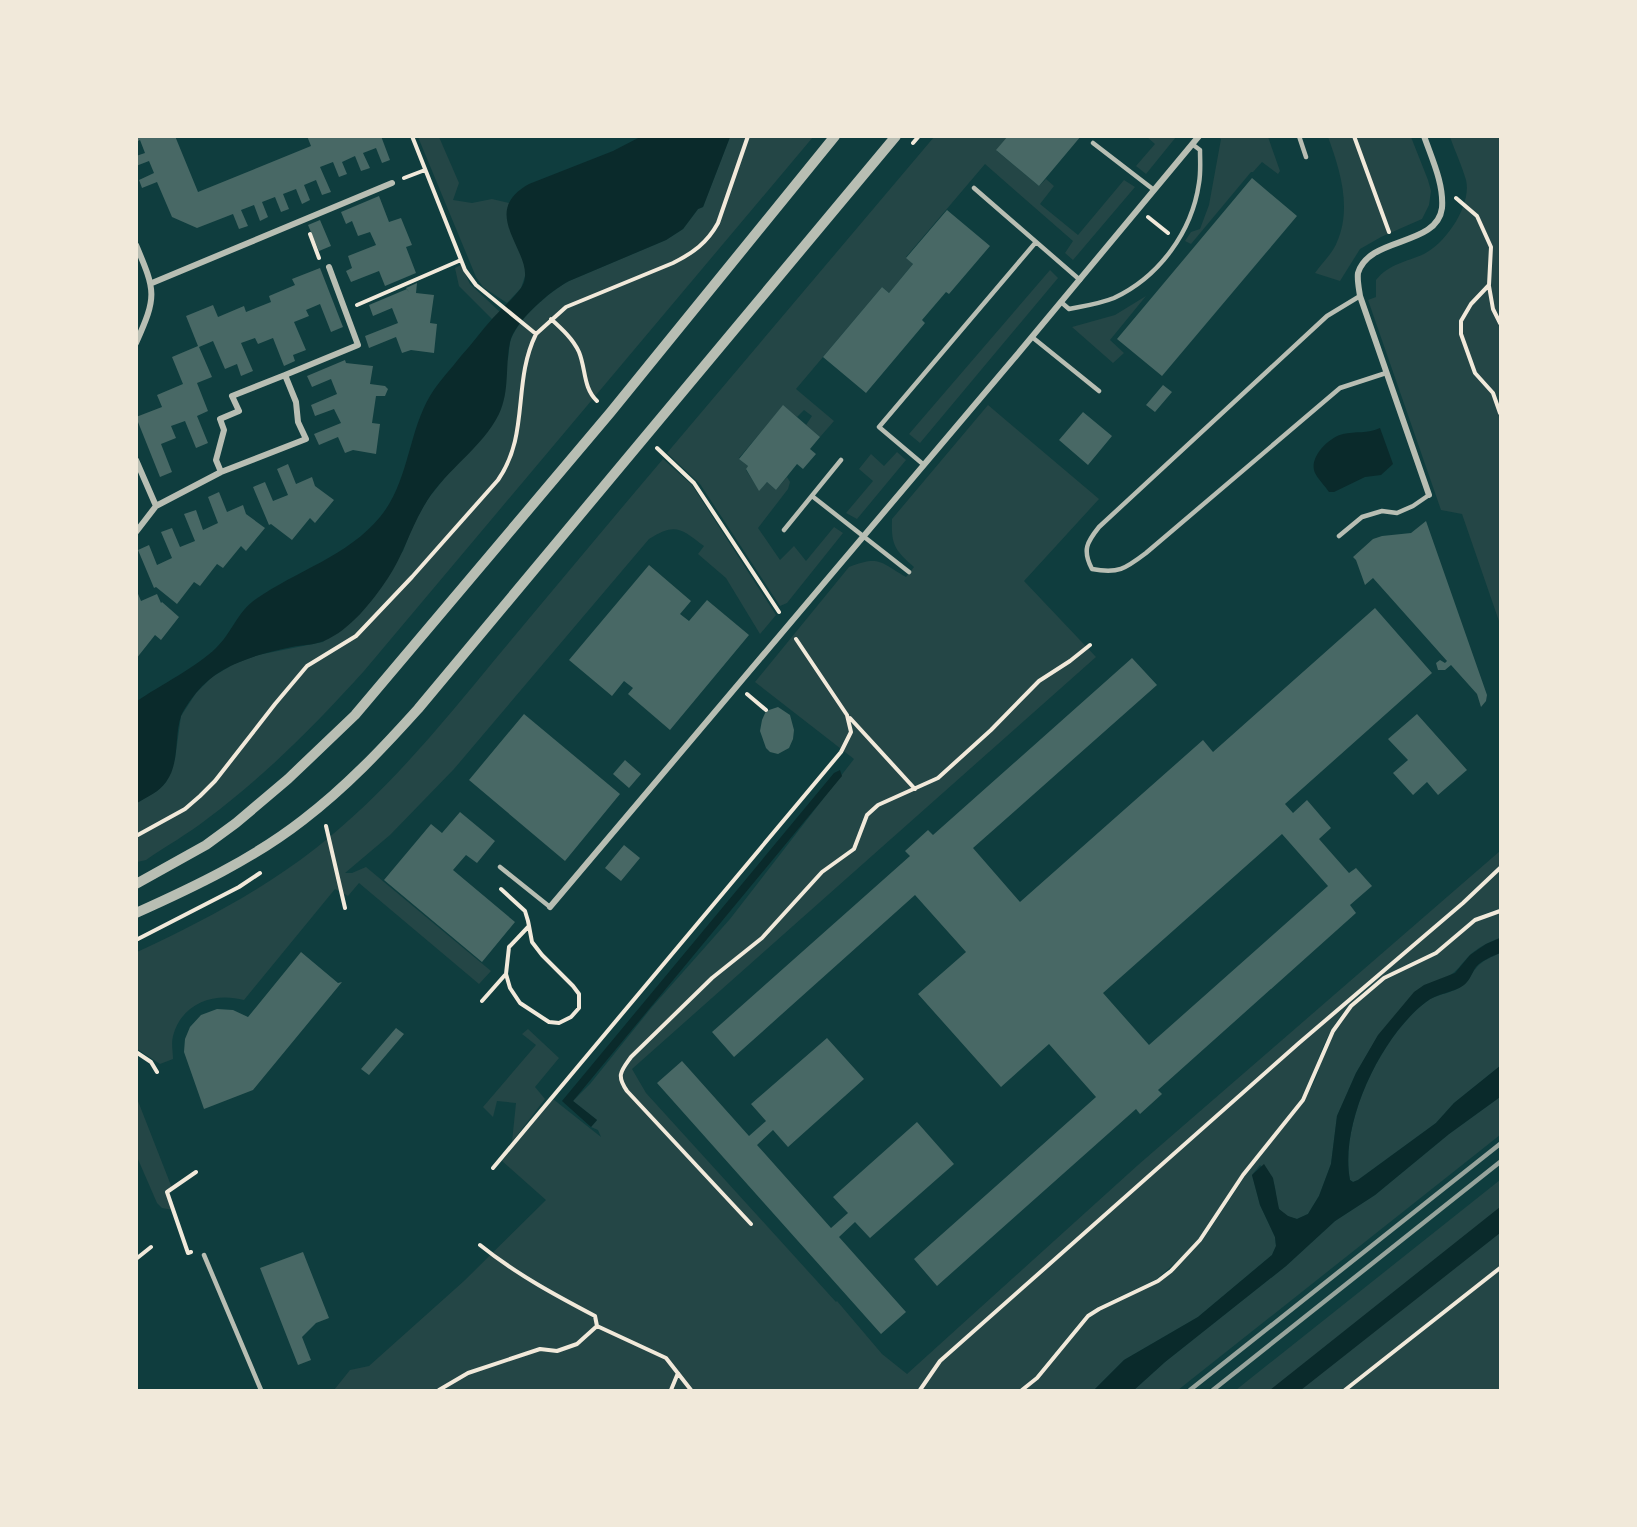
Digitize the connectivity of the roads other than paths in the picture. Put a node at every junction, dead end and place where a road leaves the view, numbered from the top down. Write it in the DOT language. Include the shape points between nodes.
graph roads {
  1 [pos="835,136"];
  2 [pos="896,136"];
  3 [pos="1198,136"];
  4 [pos="1299,136"];
  5 [pos="1424,136"];
  6 [pos="1094,143"];
  7 [pos="1192,144"];
  8 [pos="1306,157"];
  9 [pos="392,183"];
  10 [pos="974,188"];
  11 [pos="1154,190"];
  12 [pos="1036,243"];
  13 [pos="136,245"];
  14 [pos="329,267"];
  15 [pos="1080,280"];
  16 [pos="152,283"];
  17 [pos="1360,296"];
  18 [pos="1061,302"];
  19 [pos="1032,337"];
  20 [pos="136,343"];
  21 [pos="1386,373"];
  22 [pos="285,375"];
  23 [pos="1099,391"];
  24 [pos="136,460"];
  25 [pos="841,460"];
  26 [pos="924,465"];
  27 [pos="221,472"];
  28 [pos="1429,495"];
  29 [pos="812,496"];
  30 [pos="156,506"];
  31 [pos="783,530"];
  32 [pos="136,532"];
  33 [pos="865,535"];
  34 [pos="1339,536"];
  35 [pos="909,572"];
  36 [pos="500,867"];
  37 [pos="136,884"];
  38 [pos="550,908"];
  39 [pos="136,913"];
  40 [pos="204,1255"];
  41 [pos="261,1390"];
  1 -- 37 [label="street" via="580,449 355,715 236,823 206,845"];
  2 -- 39 [label="street" via="382,749 343,787 269,843 199,885"];
  3 -- 7 [label="street"];
  4 -- 8 [label="lane"];
  5 -- 17 [label="street" via="1440,184 1442,210 1434,225 1421,234 1365,259 1358,275"];
  6 -- 11 [label="lane"];
  7 -- 11 [label="street"];
  7 -- 18 [label="lane" via="1200,150 1199,182 1190,219 1178,242 1134,287 1113,298 1069,309"];
  9 -- 16 [label="street"];
  10 -- 12 [label="lane"];
  11 -- 15 [label="street"];
  12 -- 15 [label="lane"];
  12 -- 26 [label="lane" via="879,427"];
  13 -- 16 [label="street"];
  14 -- 22 [label="street" via="358,345"];
  15 -- 18 [label="street"];
  16 -- 20 [label="street" via="150,309"];
  17 -- 21 [label="street"];
  17 -- 21 [label="lane" via="1327,316 1100,527 1087,542 1086,559 1092,569 1110,572 1125,568 1340,388"];
  18 -- 19 [label="street"];
  19 -- 23 [label="lane"];
  19 -- 26 [label="street"];
  21 -- 28 [label="street"];
  22 -- 27 [label="street" via="232,396 239,411 220,419 224,430 216,460"];
  22 -- 27 [label="street" via="306,439"];
  24 -- 30 [label="street"];
  25 -- 29 [label="lane"];
  26 -- 33 [label="street"];
  27 -- 30 [label="street"];
  28 -- 34 [label="lane" via="1397,513 1382,511 1362,517"];
  29 -- 31 [label="lane"];
  29 -- 33 [label="lane"];
  30 -- 32 [label="street"];
  33 -- 35 [label="lane"];
  33 -- 38 [label="street"];
  36 -- 38 [label="lane"];
  40 -- 41 [label="lane"];
}
